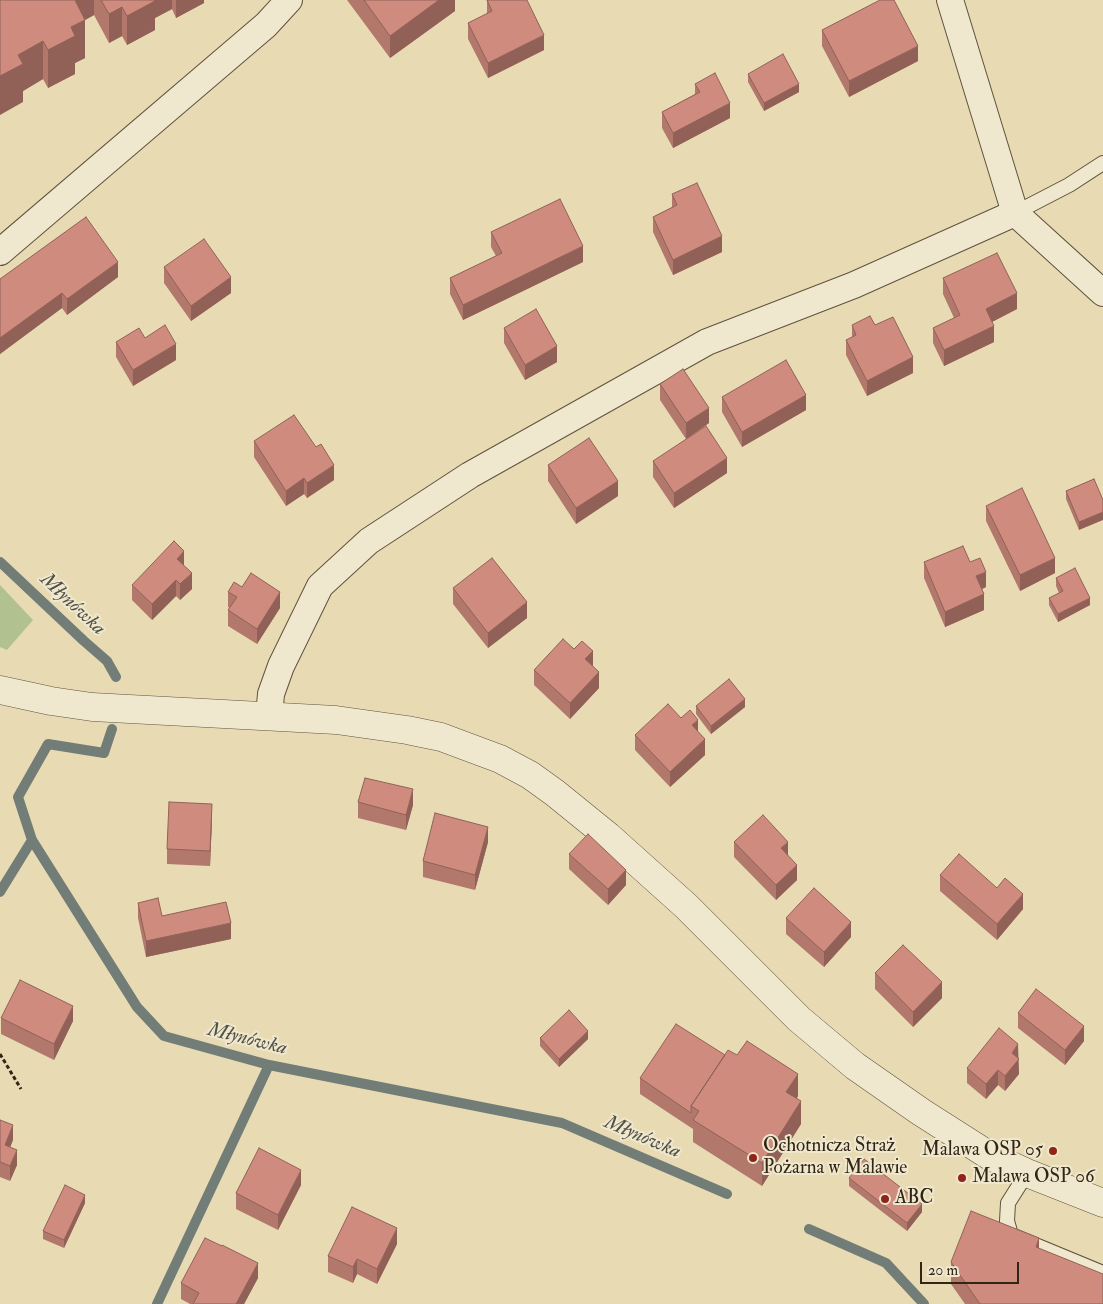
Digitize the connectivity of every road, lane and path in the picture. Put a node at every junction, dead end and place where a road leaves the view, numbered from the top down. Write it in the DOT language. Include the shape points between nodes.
graph roads {
  1 [pos="290,0"];
  2 [pos="950,0"];
  3 [pos="1103,163"];
  4 [pos="1014,213"];
  5 [pos="0,252"];
  6 [pos="1103,293"];
  7 [pos="0,690"];
  8 [pos="269,716"];
  9 [pos="0,1054"];
  10 [pos="21,1089"];
  11 [pos="1027,1173"];
  12 [pos="1103,1203"];
  13 [pos="1103,1273"];
  1 -- 5 [label="street" via="266,25"];
  2 -- 4 [label="street"];
  3 -- 4 [label="lane" via="1069,185"];
  4 -- 6 [label="street"];
  4 -- 8 [label="street" via="854,285 708,342 470,475 369,541 320,586 281,666 271,694"];
  7 -- 8 [label="street" via="92,706"];
  8 -- 11 [label="street" via="336,720 407,730 500,759 530,775 686,906 799,1019 855,1066 952,1133"];
  9 -- 10 [label="path"];
  11 -- 12 [label="street"];
  11 -- 13 [label="lane" via="1008,1203 1011,1235"];
}
